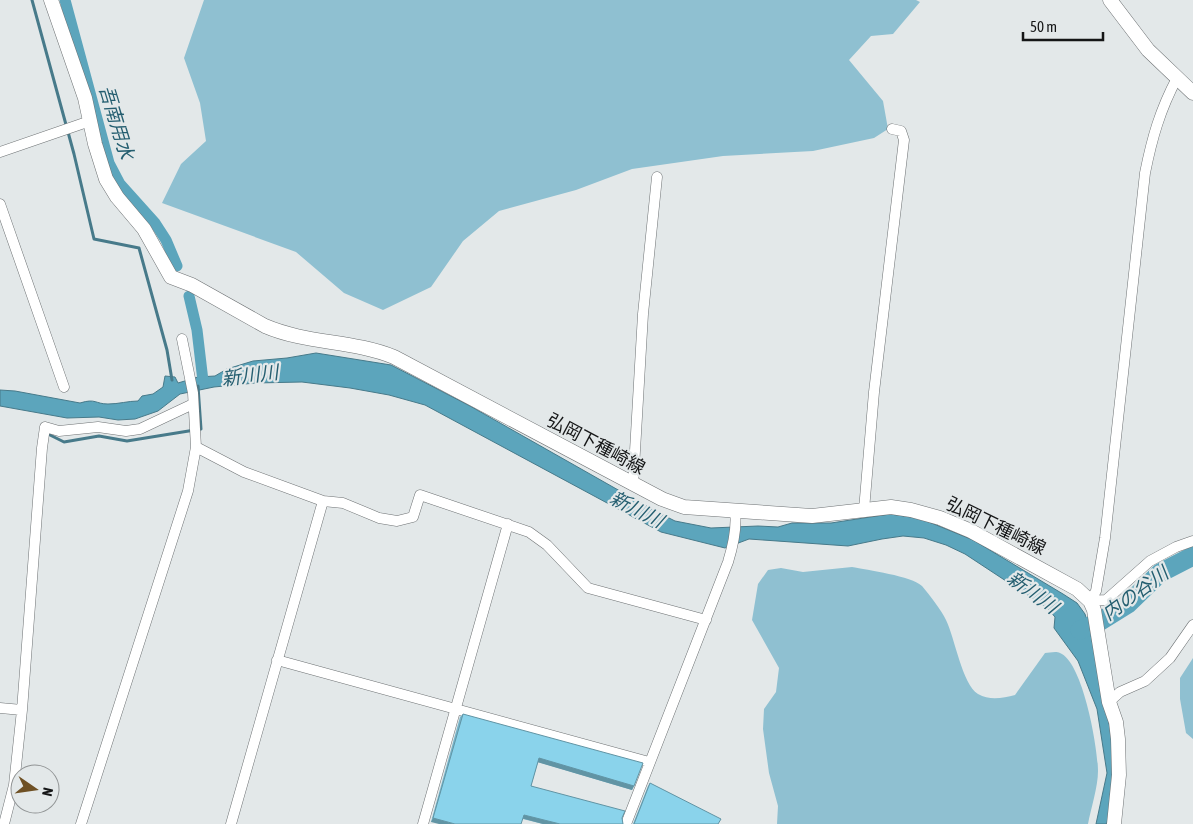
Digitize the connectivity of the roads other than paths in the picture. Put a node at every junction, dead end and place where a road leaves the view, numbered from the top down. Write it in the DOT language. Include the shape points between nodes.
graph roads {
  1 [pos="51,0"];
  2 [pos="1110,0"];
  3 [pos="1177,78"];
  4 [pos="1193,93"];
  5 [pos="90,121"];
  6 [pos="892,129"];
  7 [pos="0,152"];
  8 [pos="657,177"];
  9 [pos="0,204"];
  10 [pos="182,339"];
  11 [pos="64,387"];
  12 [pos="193,404"];
  13 [pos="196,447"];
  14 [pos="633,485"];
  15 [pos="322,501"];
  16 [pos="864,510"];
  17 [pos="735,515"];
  18 [pos="508,524"];
  19 [pos="1193,541"];
  20 [pos="1092,606"];
  21 [pos="706,620"];
  22 [pos="1193,625"];
  23 [pos="277,660"];
  24 [pos="1109,702"];
  25 [pos="0,708"];
  26 [pos="455,708"];
  27 [pos="22,710"];
  28 [pos="650,762"];
  29 [pos="4,824"];
  30 [pos="81,824"];
  31 [pos="231,824"];
  32 [pos="423,824"];
  33 [pos="626,824"];
  34 [pos="1114,824"];
  1 -- 5 [label="main road, 弘岡下種崎線"];
  2 -- 3 [label="main road" via="1148,50"];
  3 -- 4 [label="main road"];
  3 -- 20 [label="street" via="1152,138 1145,173 1104,538"];
  5 -- 7 [label="street"];
  5 -- 14 [label="main road, 弘岡下種崎線" via="110,187 144,229 171,277 278,332 304,339 355,345 394,357"];
  6 -- 16 [label="street" via="901,130 904,140 874,392"];
  8 -- 14 [label="street"];
  9 -- 11 [label="street"];
  10 -- 12 [label="street"];
  12 -- 13 [label="street"];
  12 -- 27 [label="street" via="126,431 98,426 59,431 45,427"];
  13 -- 15 [label="street" via="244,472"];
  13 -- 30 [label="street" via="188,491"];
  14 -- 17 [label="main road, 弘岡下種崎線" via="684,506"];
  15 -- 18 [label="street" via="343,503 379,518 397,521 413,516 420,495"];
  15 -- 23 [label="street"];
  16 -- 17 [label="main road, 弘岡下種崎線" via="812,516"];
  16 -- 20 [label="main road, 弘岡下種崎線" via="891,507 940,518 1064,581 1077,589"];
  17 -- 21 [label="street" via="732,552"];
  18 -- 21 [label="street" via="529,532 547,545 588,588"];
  18 -- 26 [label="street"];
  19 -- 20 [label="street" via="1150,561 1106,600"];
  20 -- 24 [label="main road"];
  21 -- 28 [label="street"];
  22 -- 24 [label="street" via="1170,658 1145,681 1120,692"];
  23 -- 26 [label="street"];
  23 -- 31 [label="street"];
  24 -- 34 [label="main road" via="1116,722 1120,755"];
  25 -- 27 [label="street"];
  26 -- 28 [label="street"];
  26 -- 32 [label="street"];
  27 -- 29 [label="street" via="14,785"];
  28 -- 33 [label="street"];
}
